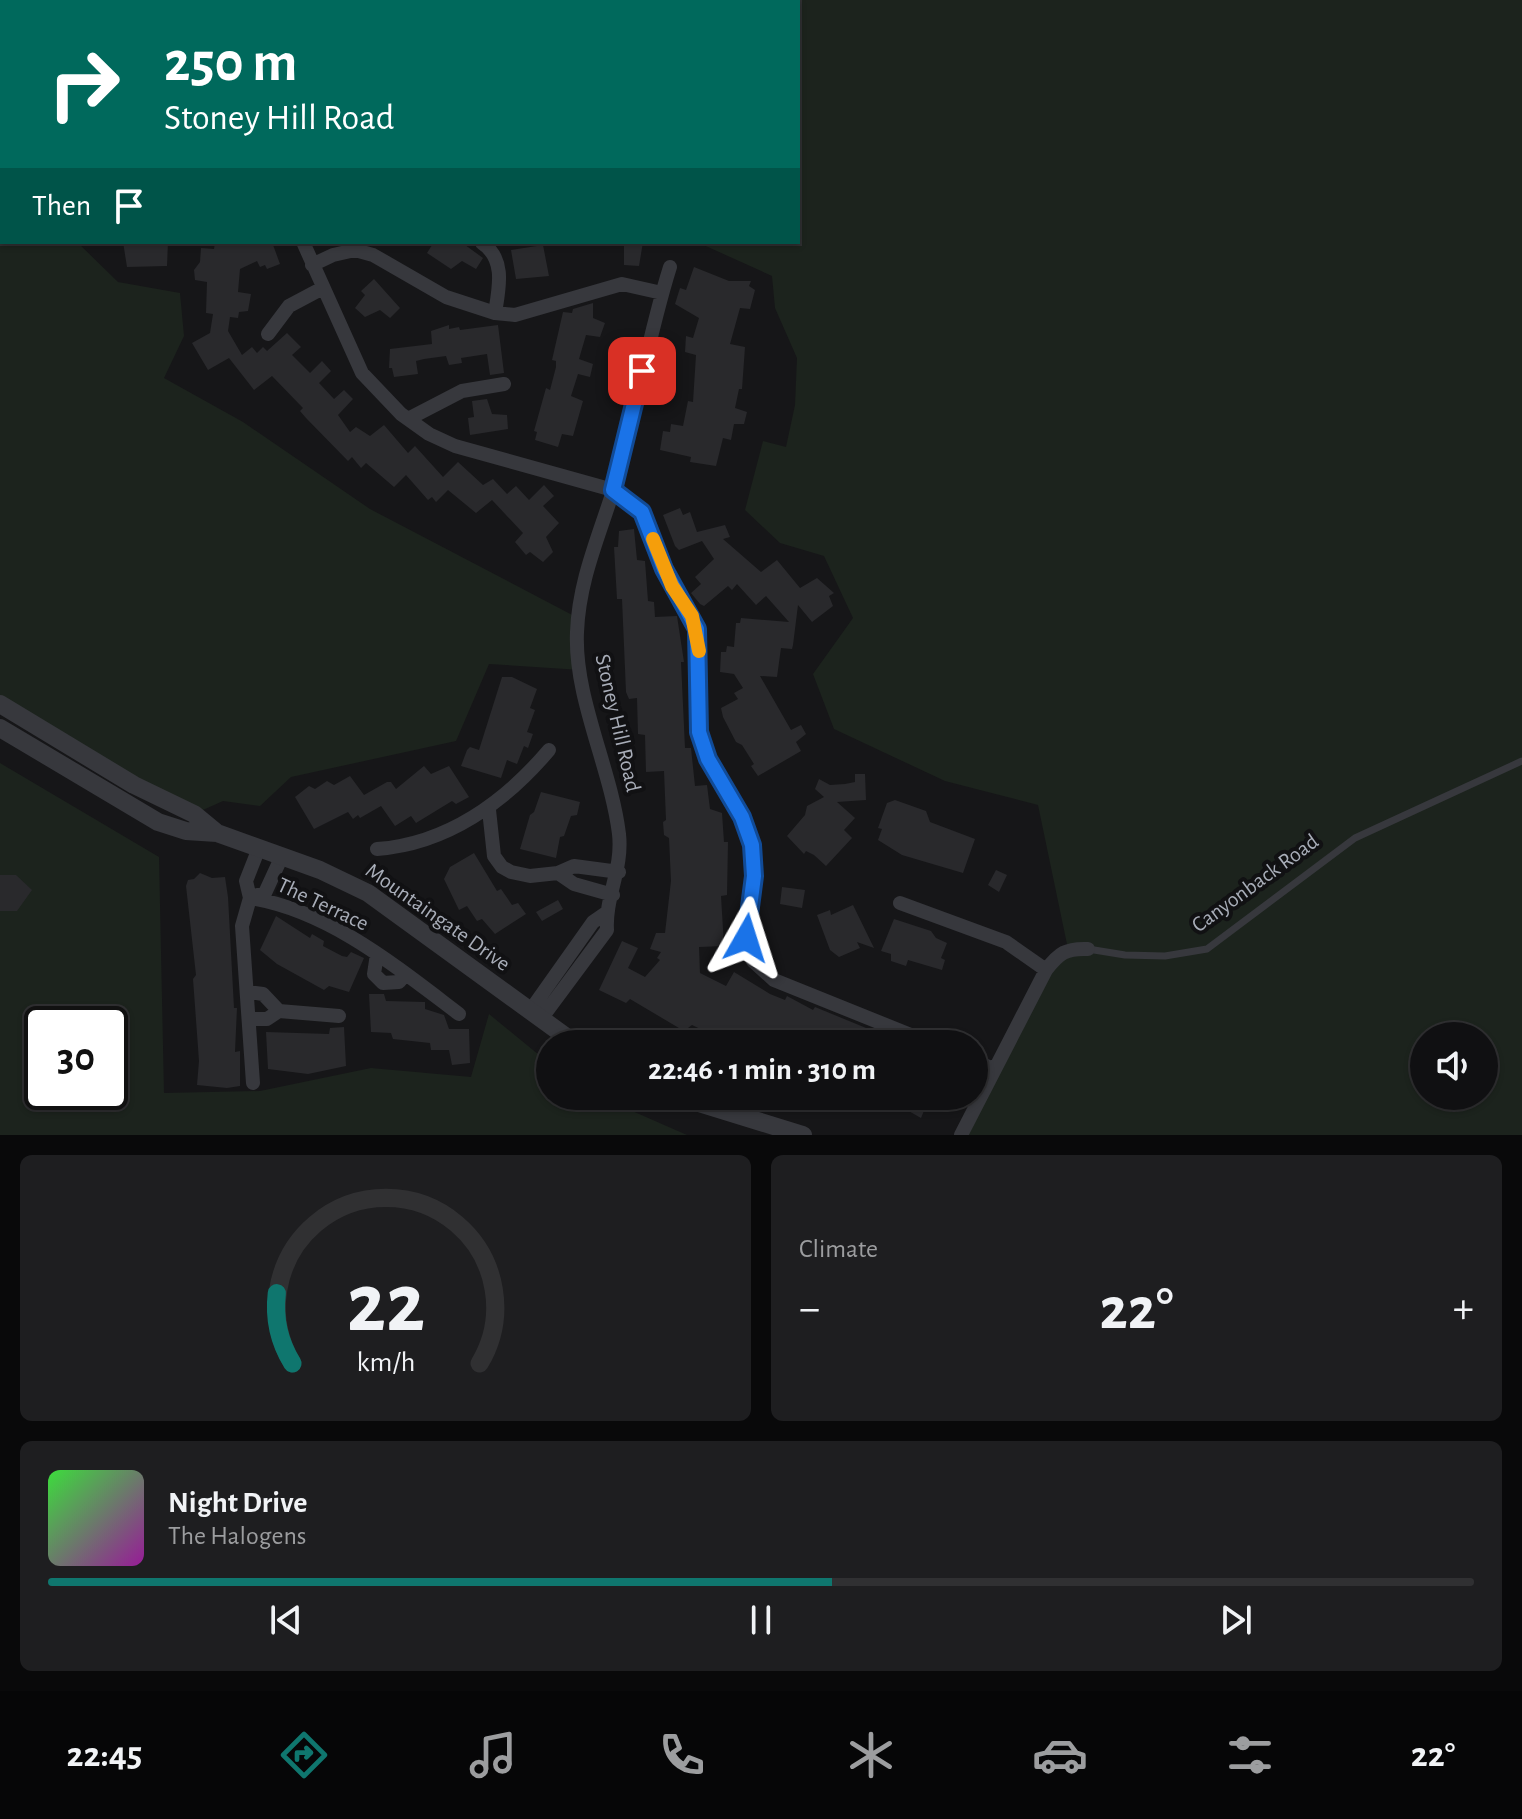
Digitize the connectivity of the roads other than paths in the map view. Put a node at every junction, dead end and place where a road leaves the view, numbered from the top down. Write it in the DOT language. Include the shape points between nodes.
graph roads {
  1 [pos="304,244"];
  2 [pos="484,244"];
  3 [pos="312,265"];
  4 [pos="670,267"];
  5 [pos="321,289"];
  6 [pos="662,293"];
  7 [pos="495,313"];
  8 [pos="268,334"];
  9 [pos="504,384"];
  10 [pos="408,419"];
  11 [pos="613,490"];
  12 [pos="0,704"];
  13 [pos="0,728"];
  14 [pos="549,750"];
  15 [pos="1522,761"];
  16 [pos="489,810"];
  17 [pos="217,833"];
  18 [pos="259,848"];
  19 [pos="377,849"];
  20 [pos="282,856"];
  21 [pos="619,872"];
  22 [pos="558,873"];
  23 [pos="613,895"];
  24 [pos="250,898"];
  25 [pos="900,903"];
  26 [pos="606,913"];
  27 [pos="1088,949"];
  28 [pos="574,950"];
  29 [pos="587,960"];
  30 [pos="1046,970"];
  31 [pos="249,992"];
  32 [pos="279,1011"];
  33 [pos="459,1014"];
  34 [pos="536,1015"];
  35 [pos="339,1016"];
  36 [pos="251,1019"];
  37 [pos="557,1030"];
  38 [pos="898,1030"];
  39 [pos="988,1067"];
  40 [pos="994,1069"];
  41 [pos="253,1083"];
  42 [pos="722,1110"];
  43 [pos="803,1135"];
  44 [pos="961,1135"];
  1 -- 3 [label="street"];
  2 -- 7 [label="street" via="498,266"];
  3 -- 5 [label="street"];
  3 -- 7 [label="street" via="355,250 446,297"];
  4 -- 6 [label="street, Stoney Hill Road"];
  5 -- 8 [label="street" via="289,306"];
  5 -- 10 [label="street" via="362,373"];
  6 -- 7 [label="street" via="622,284 534,312"];
  6 -- 11 [label="street, Stoney Hill Road"];
  9 -- 10 [label="street" via="462,391"];
  10 -- 11 [label="street" via="455,446"];
  11 -- 21 [label="street, Stoney Hill Road" via="581,585 577,645 613,792"];
  11 -- 38 [label="street" via="642,512 664,569 697,629 699,732 752,845 746,938 753,961 774,980"];
  12 -- 17 [label="street, Mountaingate Drive" via="134,785 194,814"];
  13 -- 17 [label="street, Mountaingate Drive" via="158,822"];
  14 -- 16 [label="street"];
  15 -- 27 [label="lane, Canyonback Road" via="1355,838 1207,949 1165,956"];
  16 -- 19 [label="street" via="428,839"];
  16 -- 22 [label="street" via="494,856 502,867 530,876"];
  17 -- 18 [label="street, Mountaingate Drive"];
  18 -- 20 [label="street, Mountaingate Drive"];
  18 -- 24 [label="street, The Terrace" via="246,881"];
  20 -- 24 [label="street, The Terrace" via="265,893"];
  20 -- 34 [label="street, Mountaingate Drive" via="368,893"];
  21 -- 22 [label="street" via="574,866"];
  21 -- 23 [label="street, Stoney Hill Road"];
  22 -- 23 [label="street" via="574,884"];
  23 -- 26 [label="street, Stoney Hill Road"];
  24 -- 31 [label="street, The Terrace" via="242,926"];
  24 -- 33 [label="street, The Terrace" via="296,911 377,954"];
  25 -- 30 [label="street" via="1006,942"];
  26 -- 28 [label="street, Stoney Hill Road"];
  26 -- 29 [label="street, Stoney Hill Road" via="607,930"];
  27 -- 30 [label="street, Canyonback Road" via="1068,949"];
  28 -- 29 [label="street"];
  28 -- 34 [label="street, Stoney Hill Road"];
  29 -- 34 [label="street, Stoney Hill Road"];
  30 -- 40 [label="street, Canyonback Road"];
  31 -- 32 [label="street" via="263,994"];
  31 -- 36 [label="street, The Terrace"];
  32 -- 35 [label="street"];
  32 -- 36 [label="street" via="267,1019"];
  34 -- 37 [label="street, Mountaingate Drive"];
  36 -- 41 [label="street, The Terrace"];
  39 -- 40 [label="street"];
  40 -- 44 [label="street, Canyonback Road"];
  42 -- 43 [label="street"];
}
